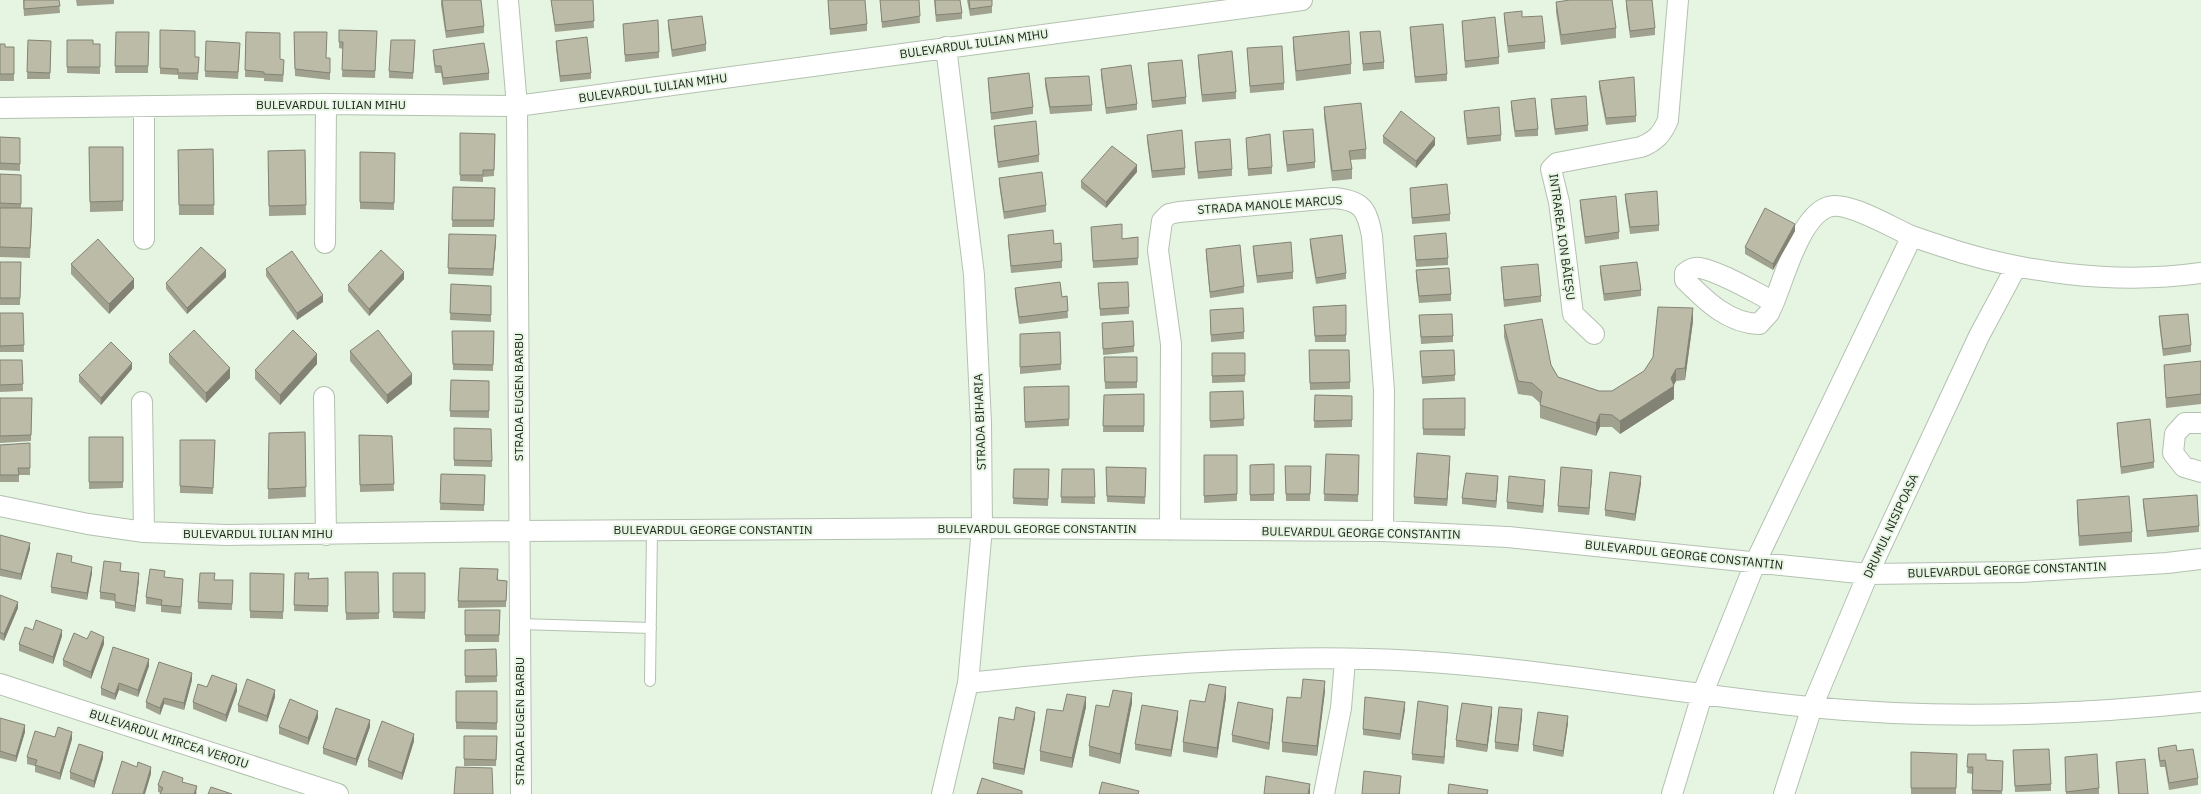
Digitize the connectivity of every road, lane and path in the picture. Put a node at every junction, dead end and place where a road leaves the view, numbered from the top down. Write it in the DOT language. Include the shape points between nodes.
graph roads {
  1 [pos="508,0"];
  2 [pos="1302,0"];
  3 [pos="1678,0"];
  4 [pos="946,47"];
  5 [pos="326,104"];
  6 [pos="144,106"];
  7 [pos="518,106"];
  8 [pos="0,108"];
  9 [pos="1912,236"];
  10 [pos="144,239"];
  11 [pos="325,242"];
  12 [pos="2016,267"];
  13 [pos="2201,273"];
  14 [pos="1774,302"];
  15 [pos="1594,334"];
  16 [pos="324,397"];
  17 [pos="142,402"];
  18 [pos="2201,423"];
  19 [pos="2201,472"];
  20 [pos="0,506"];
  21 [pos="982,528"];
  22 [pos="652,530"];
  23 [pos="1170,530"];
  24 [pos="519,531"];
  25 [pos="1383,531"];
  26 [pos="144,532"];
  27 [pos="326,535"];
  28 [pos="2201,559"];
  29 [pos="1756,561"];
  30 [pos="1868,574"];
  31 [pos="520,624"];
  32 [pos="650,628"];
  33 [pos="1345,660"];
  34 [pos="650,681"];
  35 [pos="968,683"];
  36 [pos="0,684"];
  37 [pos="1702,695"];
  38 [pos="2201,702"];
  39 [pos="1812,707"];
  40 [pos="338,794"];
  41 [pos="521,794"];
  42 [pos="942,794"];
  43 [pos="1324,794"];
  44 [pos="1672,794"];
  45 [pos="1784,794"];
  1 -- 7 [label="street, STRADA EUGEN BARBU"];
  2 -- 4 [label="street, BULEVARDUL IULIAN MIHU"];
  3 -- 15 [label="street, INTRAREA ION BĂIEȘU" via="1668,120 1663,132 1653,142 1641,147 1557,163 1551,169 1559,202 1573,314"];
  4 -- 7 [label="street, BULEVARDUL IULIAN MIHU"];
  4 -- 21 [label="street, STRADA BIHARIA" via="974,275 981,423"];
  5 -- 6 [label="street, BULEVARDUL IULIAN MIHU"];
  5 -- 7 [label="street, BULEVARDUL IULIAN MIHU"];
  5 -- 11 [label="street"];
  6 -- 8 [label="street, BULEVARDUL IULIAN MIHU"];
  6 -- 10 [label="street"];
  7 -- 24 [label="street, STRADA EUGEN BARBU"];
  9 -- 12 [label="street"];
  9 -- 14 [label="street" via="1843,207 1829,206 1819,211 1805,227"];
  9 -- 29 [label="street"];
  12 -- 13 [label="street" via="2097,276"];
  12 -- 30 [label="street, DRUMUL NISIPOASA" via="1979,336"];
  16 -- 27 [label="street"];
  17 -- 26 [label="street"];
  18 -- 19 [label="street" via="2185,424 2175,434 2173,453 2184,467"];
  20 -- 26 [label="street, BULEVARDUL IULIAN MIHU" via="81,523"];
  21 -- 22 [label="street, BULEVARDUL GEORGE CONSTANTIN"];
  21 -- 23 [label="street, BULEVARDUL GEORGE CONSTANTIN"];
  21 -- 35 [label="street, STRADA BIHARIA"];
  22 -- 24 [label="street, BULEVARDUL GEORGE CONSTANTIN"];
  22 -- 32 [label="lane"];
  23 -- 25 [label="street, BULEVARDUL GEORGE CONSTANTIN"];
  23 -- 25 [label="street, STRADA MANOLE MARCUS" via="1171,344 1158,250 1162,221 1169,214 1178,212 1333,198 1348,199 1369,216 1384,390"];
  24 -- 27 [label="street, BULEVARDUL IULIAN MIHU"];
  24 -- 31 [label="street, STRADA EUGEN BARBU"];
  25 -- 29 [label="street, BULEVARDUL GEORGE CONSTANTIN" via="1508,537"];
  26 -- 27 [label="street, BULEVARDUL IULIAN MIHU" via="227,536"];
  28 -- 30 [label="street, BULEVARDUL GEORGE CONSTANTIN" via="2020,572"];
  29 -- 30 [label="street, BULEVARDUL GEORGE CONSTANTIN"];
  29 -- 37 [label="street"];
  30 -- 39 [label="street, DRUMUL NISIPOASA"];
  31 -- 32 [label="lane"];
  31 -- 41 [label="street, STRADA EUGEN BARBU"];
  32 -- 34 [label="lane"];
  33 -- 35 [label="street" via="1174,664"];
  33 -- 37 [label="street" via="1412,661 1488,667"];
  33 -- 43 [label="street" via="1340,708"];
  35 -- 42 [label="street, STRADA BIHARIA"];
  36 -- 40 [label="street, BULEVARDUL MIRCEA VEROIU"];
  37 -- 39 [label="street"];
  37 -- 44 [label="street"];
  38 -- 39 [label="street" via="2043,715 1928,714"];
  39 -- 45 [label="street, DRUMUL NISIPOASA"];
}
